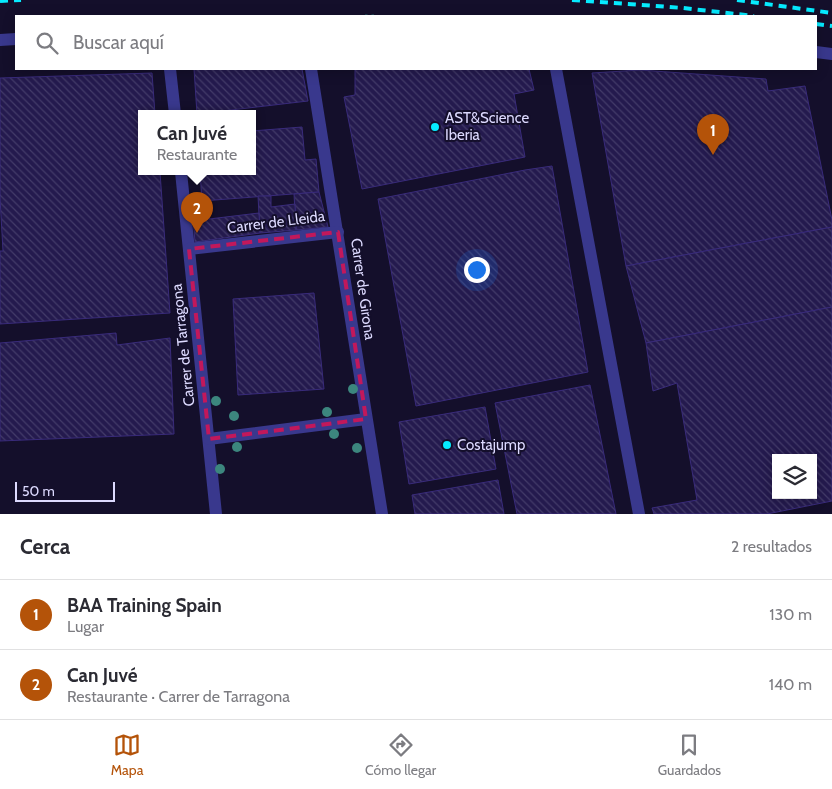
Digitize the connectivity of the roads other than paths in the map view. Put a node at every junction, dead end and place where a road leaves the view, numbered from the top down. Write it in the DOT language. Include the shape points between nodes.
graph roads {
  1 [pos="15,39"];
  2 [pos="0,40"];
  3 [pos="817,52"];
  4 [pos="832,54"];
  5 [pos="170,70"];
  6 [pos="312,70"];
  7 [pos="556,70"];
  8 [pos="175,110"];
  9 [pos="181,175"];
  10 [pos="338,232"];
  11 [pos="189,249"];
  12 [pos="366,419"];
  13 [pos="209,439"];
  14 [pos="216,514"];
  15 [pos="382,514"];
  16 [pos="639,514"];
  1 -- 2 [label="street"];
  3 -- 4 [label="street"];
  5 -- 8 [label="street"];
  6 -- 10 [label="street, Carrer de Girona"];
  7 -- 16 [label="street"];
  9 -- 11 [label="street, Carrer de Tarragona"];
  10 -- 11 [label="street, Carrer de Lleida"];
  10 -- 12 [label="street, Carrer de Girona"];
  11 -- 13 [label="street, Carrer de Tarragona"];
  12 -- 13 [label="street"];
  12 -- 15 [label="street, Carrer de Girona"];
  13 -- 14 [label="street, Carrer de Tarragona"];
}
